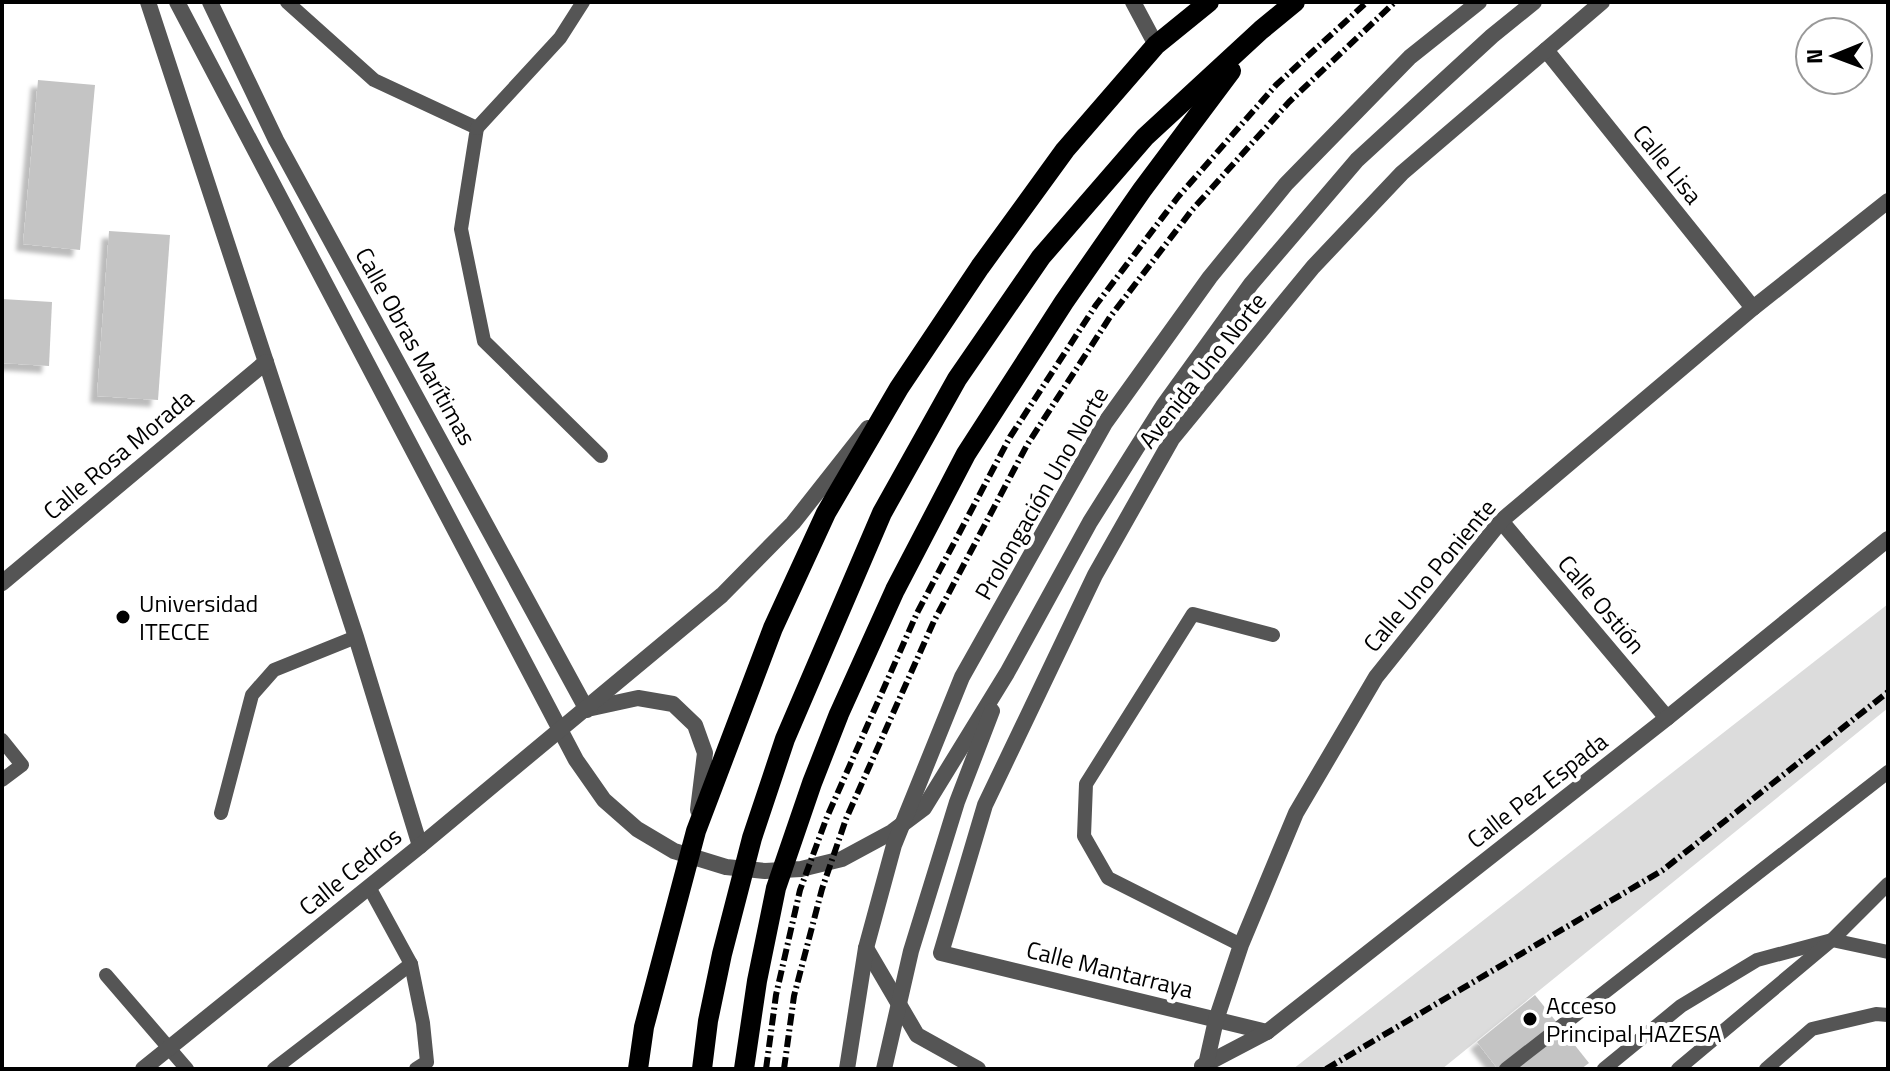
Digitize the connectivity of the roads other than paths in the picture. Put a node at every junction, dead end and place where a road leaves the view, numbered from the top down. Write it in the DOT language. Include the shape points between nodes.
graph roads {
  1 [pos="148,2"];
  2 [pos="177,2"];
  3 [pos="210,2"];
  4 [pos="287,2"];
  5 [pos="583,2"];
  6 [pos="1133,2"];
  7 [pos="1209,2"];
  8 [pos="1295,2"];
  9 [pos="1479,2"];
  10 [pos="1534,2"];
  11 [pos="1602,2"];
  12 [pos="1261,30"];
  13 [pos="1156,45"];
  14 [pos="1546,50"];
  15 [pos="477,128"];
  16 [pos="1888,201"];
  17 [pos="1753,308"];
  18 [pos="266,362"];
  19 [pos="899,388"];
  20 [pos="601,456"];
  21 [pos="1501,521"];
  22 [pos="1888,539"];
  23 [pos="2,583"];
  24 [pos="1273,635"];
  25 [pos="356,637"];
  26 [pos="1007,673"];
  27 [pos="587,710"];
  28 [pos="1667,718"];
  29 [pos="2,740"];
  30 [pos="1888,772"];
  31 [pos="2,780"];
  32 [pos="221,813"];
  33 [pos="696,831"];
  34 [pos="420,846"];
  35 [pos="1888,884"];
  36 [pos="369,887"];
  37 [pos="1832,940"];
  38 [pos="1241,945"];
  39 [pos="866,948"];
  40 [pos="1888,952"];
  41 [pos="941,953"];
  42 [pos="411,964"];
  43 [pos="106,975"];
  44 [pos="1888,1015"];
  45 [pos="1216,1020"];
  46 [pos="1267,1032"];
  47 [pos="169,1048"];
  48 [pos="1203,1067"];
  49 [pos="143,1069"];
  50 [pos="187,1069"];
  51 [pos="274,1069"];
  52 [pos="416,1069"];
  53 [pos="638,1069"];
  54 [pos="702,1069"];
  55 [pos="744,1069"];
  56 [pos="847,1069"];
  57 [pos="884,1069"];
  58 [pos="978,1069"];
  59 [pos="1506,1069"];
  60 [pos="1604,1069"];
  61 [pos="1678,1069"];
  62 [pos="1766,1069"];
  1 -- 18 [label="street"];
  2 -- 26 [label="street" via="576,760 604,800 637,829 674,851 726,867 801,869 842,859 924,808"];
  3 -- 27 [label="street, Calle Obras Marítimas" via="276,140"];
  4 -- 15 [label="lane" via="374,80"];
  5 -- 15 [label="lane" via="560,38"];
  6 -- 13 [label="street"];
  7 -- 13 [label="main road"];
  8 -- 12 [label="main road"];
  9 -- 39 [label="street, Prolongación Uno Norte" via="1410,57 1286,184 1210,277 1105,423 962,677 894,845"];
  10 -- 26 [label="street" via="1357,160 1251,284 1090,522"];
  11 -- 14 [label="street, Avenida Uno Norte"];
  12 -- 54 [label="main road" via="1145,137 1041,257 957,379 882,513 785,739 752,838 722,954"];
  12 -- 55 [label="main road" via="1064,302 966,454 895,590 839,714 776,888"];
  13 -- 19 [label="main road" via="1065,150"];
  14 -- 17 [label="street, Calle Lisa"];
  14 -- 41 [label="street, Avenida Uno Norte" via="1402,173 1313,267 1172,439 1095,575 985,805"];
  15 -- 20 [label="lane" via="461,229 484,341"];
  16 -- 17 [label="street, Calle Uno Poniente"];
  17 -- 21 [label="street, Calle Uno Poniente"];
  18 -- 23 [label="street, Calle Rosa Morada"];
  18 -- 25 [label="street"];
  19 -- 27 [label="street, Calle Cedros" via="793,523 722,595"];
  19 -- 33 [label="main road" via="826,513 773,628"];
  21 -- 28 [label="street, Calle Ostión"];
  21 -- 38 [label="street, Calle Uno Poniente" via="1376,677 1296,813"];
  22 -- 28 [label="street, Calle Pez Espada"];
  24 -- 38 [label="lane" via="1193,614 1086,784 1084,836 1108,878"];
  25 -- 32 [label="lane" via="274,670 252,695"];
  25 -- 34 [label="street"];
  26 -- 57 [label="street" via="957,802 911,951"];
  27 -- 33 [label="street" via="638,698 673,704 695,725 705,753"];
  27 -- 34 [label="street, Calle Cedros"];
  28 -- 46 [label="street, Calle Pez Espada"];
  29 -- 31 [label="lane" via="22,765"];
  30 -- 59 [label="lane"];
  33 -- 53 [label="main road" via="644,1027"];
  34 -- 36 [label="street, Calle Cedros"];
  35 -- 37 [label="lane"];
  36 -- 42 [label="lane"];
  36 -- 47 [label="street, Calle Cedros"];
  37 -- 40 [label="lane"];
  37 -- 60 [label="lane" via="1757,960 1681,1006"];
  37 -- 61 [label="lane"];
  38 -- 45 [label="street, Calle Uno Poniente"];
  39 -- 56 [label="street, Prolongación Uno Norte"];
  39 -- 58 [label="street" via="917,1035"];
  41 -- 45 [label="street, Calle Mantarraya"];
  42 -- 51 [label="lane"];
  42 -- 52 [label="lane" via="427,1062"];
  43 -- 47 [label="lane"];
  44 -- 62 [label="lane" via="1812,1029"];
  45 -- 46 [label="street, Calle Mantarraya"];
  45 -- 48 [label="street, Calle Uno Poniente"];
  46 -- 48 [label="street, Calle Pez Espada"];
  47 -- 49 [label="street, Calle Cedros"];
  47 -- 50 [label="lane"];
}
